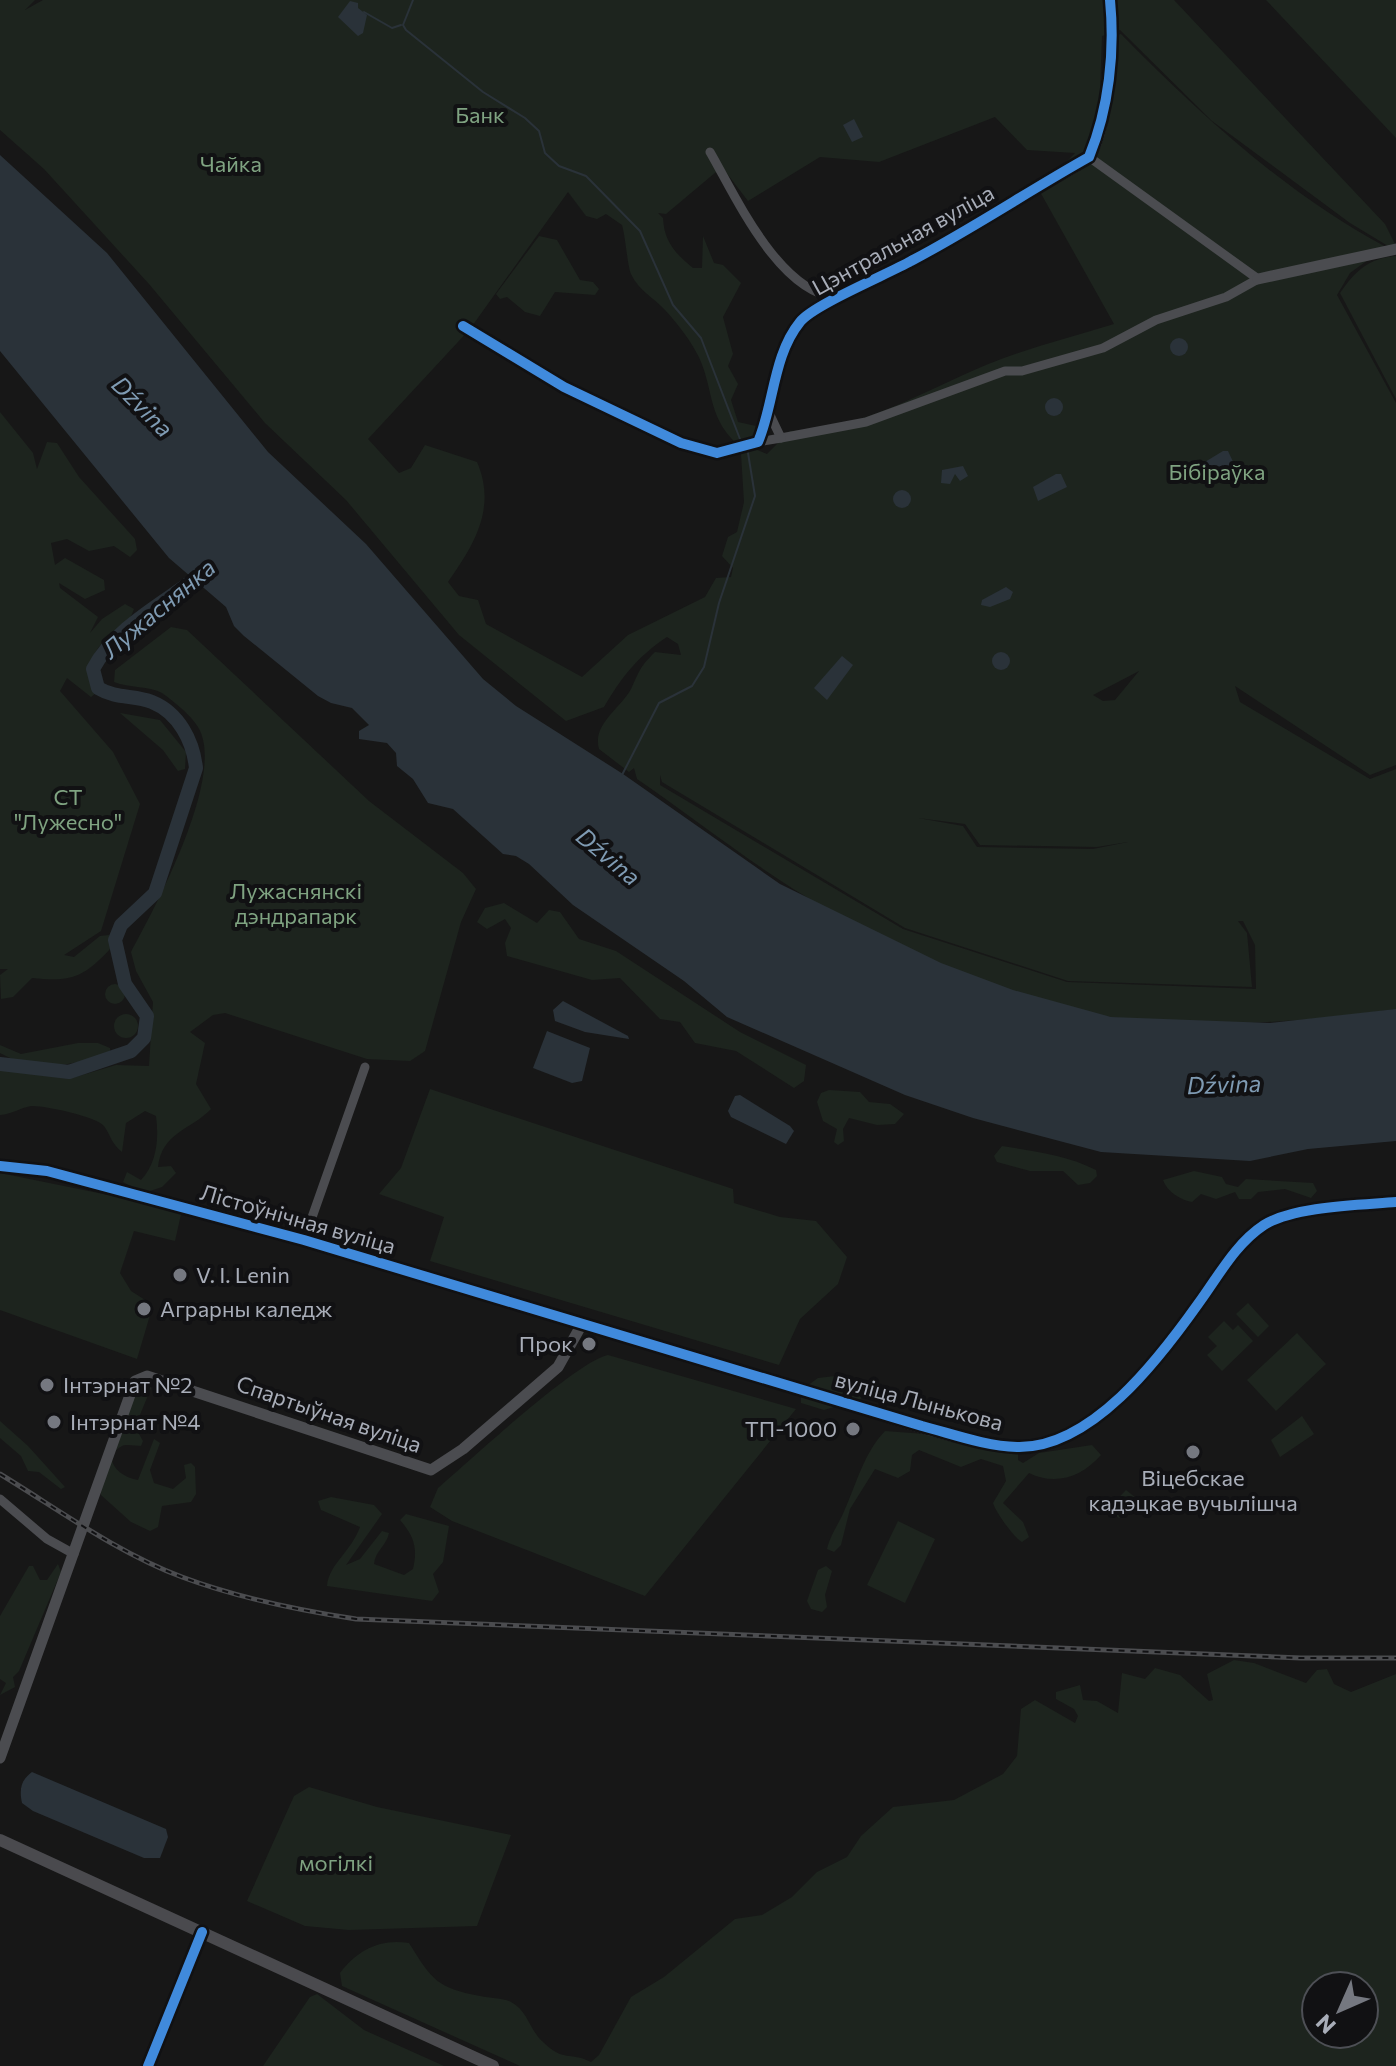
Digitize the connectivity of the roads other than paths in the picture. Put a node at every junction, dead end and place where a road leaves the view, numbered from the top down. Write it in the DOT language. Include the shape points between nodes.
graph roads {
  1 [pos="1110,0"];
  2 [pos="710,152"];
  3 [pos="1089,157"];
  4 [pos="1034,190"];
  5 [pos="1396,249"];
  6 [pos="1258,279"];
  7 [pos="841,298"];
  8 [pos="463,326"];
  9 [pos="770,415"];
  10 [pos="781,438"];
  11 [pos="758,442"];
  12 [pos="365,1067"];
  13 [pos="0,1166"];
  14 [pos="1396,1202"];
  15 [pos="304,1240"];
  16 [pos="582,1324"];
  17 [pos="0,1499"];
  18 [pos="74,1554"];
  19 [pos="0,1758"];
  20 [pos="0,1840"];
  21 [pos="202,1932"];
  22 [pos="148,2066"];
  23 [pos="493,2066"];
  1 -- 3 [label="street" via="1112,39 1103,114"];
  2 -- 7 [label="street, Цэнтральная вуліца" via="780,263 822,296"];
  3 -- 4 [label="street"];
  3 -- 6 [label="street"];
  4 -- 7 [label="street, Цэнтральная вуліца"];
  5 -- 6 [label="street"];
  6 -- 10 [label="street" via="1226,297 1156,320 1103,348 1005,371 866,422"];
  7 -- 9 [label="street, Цэнтральная вуліца" via="799,322 774,385"];
  8 -- 11 [label="street" via="564,387 681,443 717,453"];
  9 -- 10 [label="street"];
  9 -- 11 [label="street, Цэнтральная вуліца"];
  10 -- 11 [label="street"];
  12 -- 15 [label="street"];
  13 -- 15 [label="street, Лістоўнічная вуліца" via="52,1172"];
  14 -- 16 [label="street, вуліца Лынькова" via="1327,1209 1267,1223 1247,1238 1169,1342 1110,1405 1079,1432 1037,1445 987,1443 922,1426"];
  15 -- 16 [label="street, Лістоўнічная вуліца"];
  16 -- 18 [label="street, Спартыўная вуліца" via="558,1367 431,1470 147,1376 135,1381"];
  17 -- 18 [label="street" via="47,1539"];
  18 -- 19 [label="street"];
  20 -- 21 [label="main road"];
  21 -- 22 [label="street"];
  21 -- 23 [label="main road"];
}
